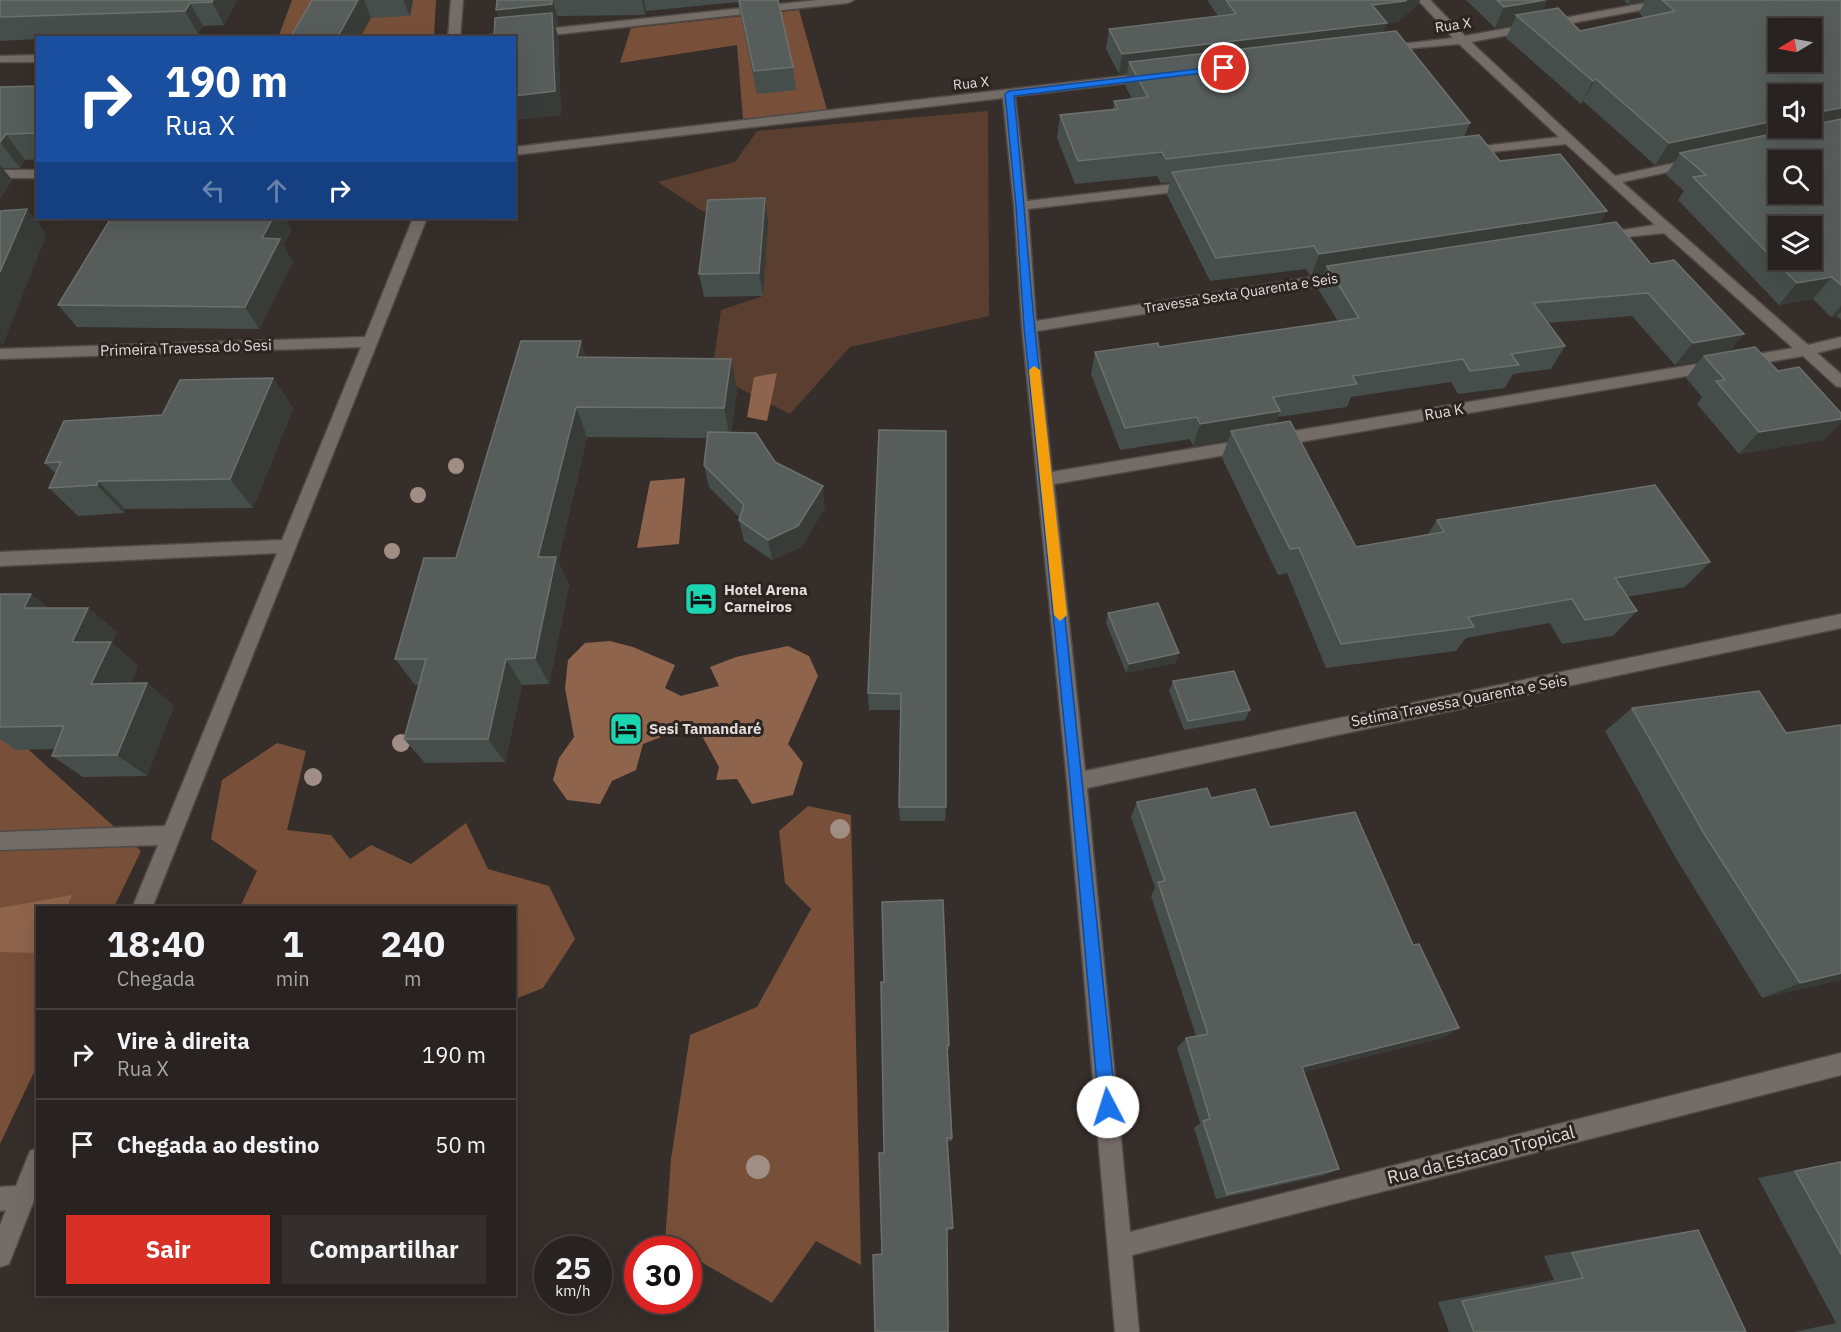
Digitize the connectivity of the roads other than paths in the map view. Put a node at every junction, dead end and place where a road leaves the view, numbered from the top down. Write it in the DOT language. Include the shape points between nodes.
graph roads {
  1 [pos="457,0"];
  2 [pos="848,0"];
  3 [pos="1424,0"];
  4 [pos="1679,0"];
  5 [pos="454,36"];
  6 [pos="509,36"];
  7 [pos="1462,40"];
  8 [pos="1367,51"];
  9 [pos="36,58"];
  10 [pos="0,59"];
  11 [pos="1164,75"];
  12 [pos="1009,94"];
  13 [pos="1569,140"];
  14 [pos="516,151"];
  15 [pos="1451,154"];
  16 [pos="1704,161"];
  17 [pos="0,174"];
  18 [pos="36,174"];
  19 [pos="1612,180"];
  20 [pos="1204,184"];
  21 [pos="1021,206"];
  22 [pos="420,219"];
  23 [pos="1667,228"];
  24 [pos="1586,240"];
  25 [pos="1355,276"];
  26 [pos="1029,327"];
  27 [pos="371,342"];
  28 [pos="1841,342"];
  29 [pos="1805,351"];
  30 [pos="0,354"];
  31 [pos="1841,382"];
  32 [pos="1047,479"];
  33 [pos="288,546"];
  34 [pos="0,560"];
  35 [pos="1841,621"];
  36 [pos="1077,781"];
  37 [pos="171,835"];
  38 [pos="0,841"];
  39 [pos="143,906"];
  40 [pos="1841,1065"];
  41 [pos="36,1163"];
  42 [pos="11,1198"];
  43 [pos="1121,1246"];
  44 [pos="0,1255"];
  45 [pos="1127,1332"];
  1 -- 5 [label="street"];
  2 -- 6 [label="street"];
  3 -- 7 [label="street"];
  4 -- 7 [label="street, Rua X"];
  7 -- 8 [label="street, Rua X"];
  7 -- 13 [label="street"];
  9 -- 10 [label="street"];
  11 -- 12 [label="street, Rua X"];
  12 -- 14 [label="street, Rua X"];
  12 -- 21 [label="street"];
  13 -- 15 [label="street"];
  13 -- 19 [label="street"];
  16 -- 19 [label="street"];
  17 -- 18 [label="street"];
  19 -- 23 [label="street"];
  20 -- 21 [label="street"];
  21 -- 26 [label="street"];
  22 -- 27 [label="street"];
  23 -- 24 [label="street"];
  23 -- 29 [label="street"];
  25 -- 26 [label="street, Travessa Sexta Quarenta e Seis"];
  26 -- 32 [label="street"];
  27 -- 30 [label="street, Primeira Travessa do Sesi"];
  27 -- 33 [label="street"];
  28 -- 29 [label="street, Rua K"];
  29 -- 31 [label="street"];
  29 -- 32 [label="street, Rua K"];
  32 -- 36 [label="street"];
  33 -- 34 [label="street"];
  33 -- 37 [label="street"];
  35 -- 36 [label="street, Setima Travessa Quarenta e Seis"];
  36 -- 43 [label="street"];
  37 -- 38 [label="street"];
  37 -- 39 [label="street"];
  40 -- 43 [label="street, Rua da Estacao Tropical"];
  41 -- 42 [label="street"];
  42 -- 44 [label="street"];
  43 -- 45 [label="street"];
}
